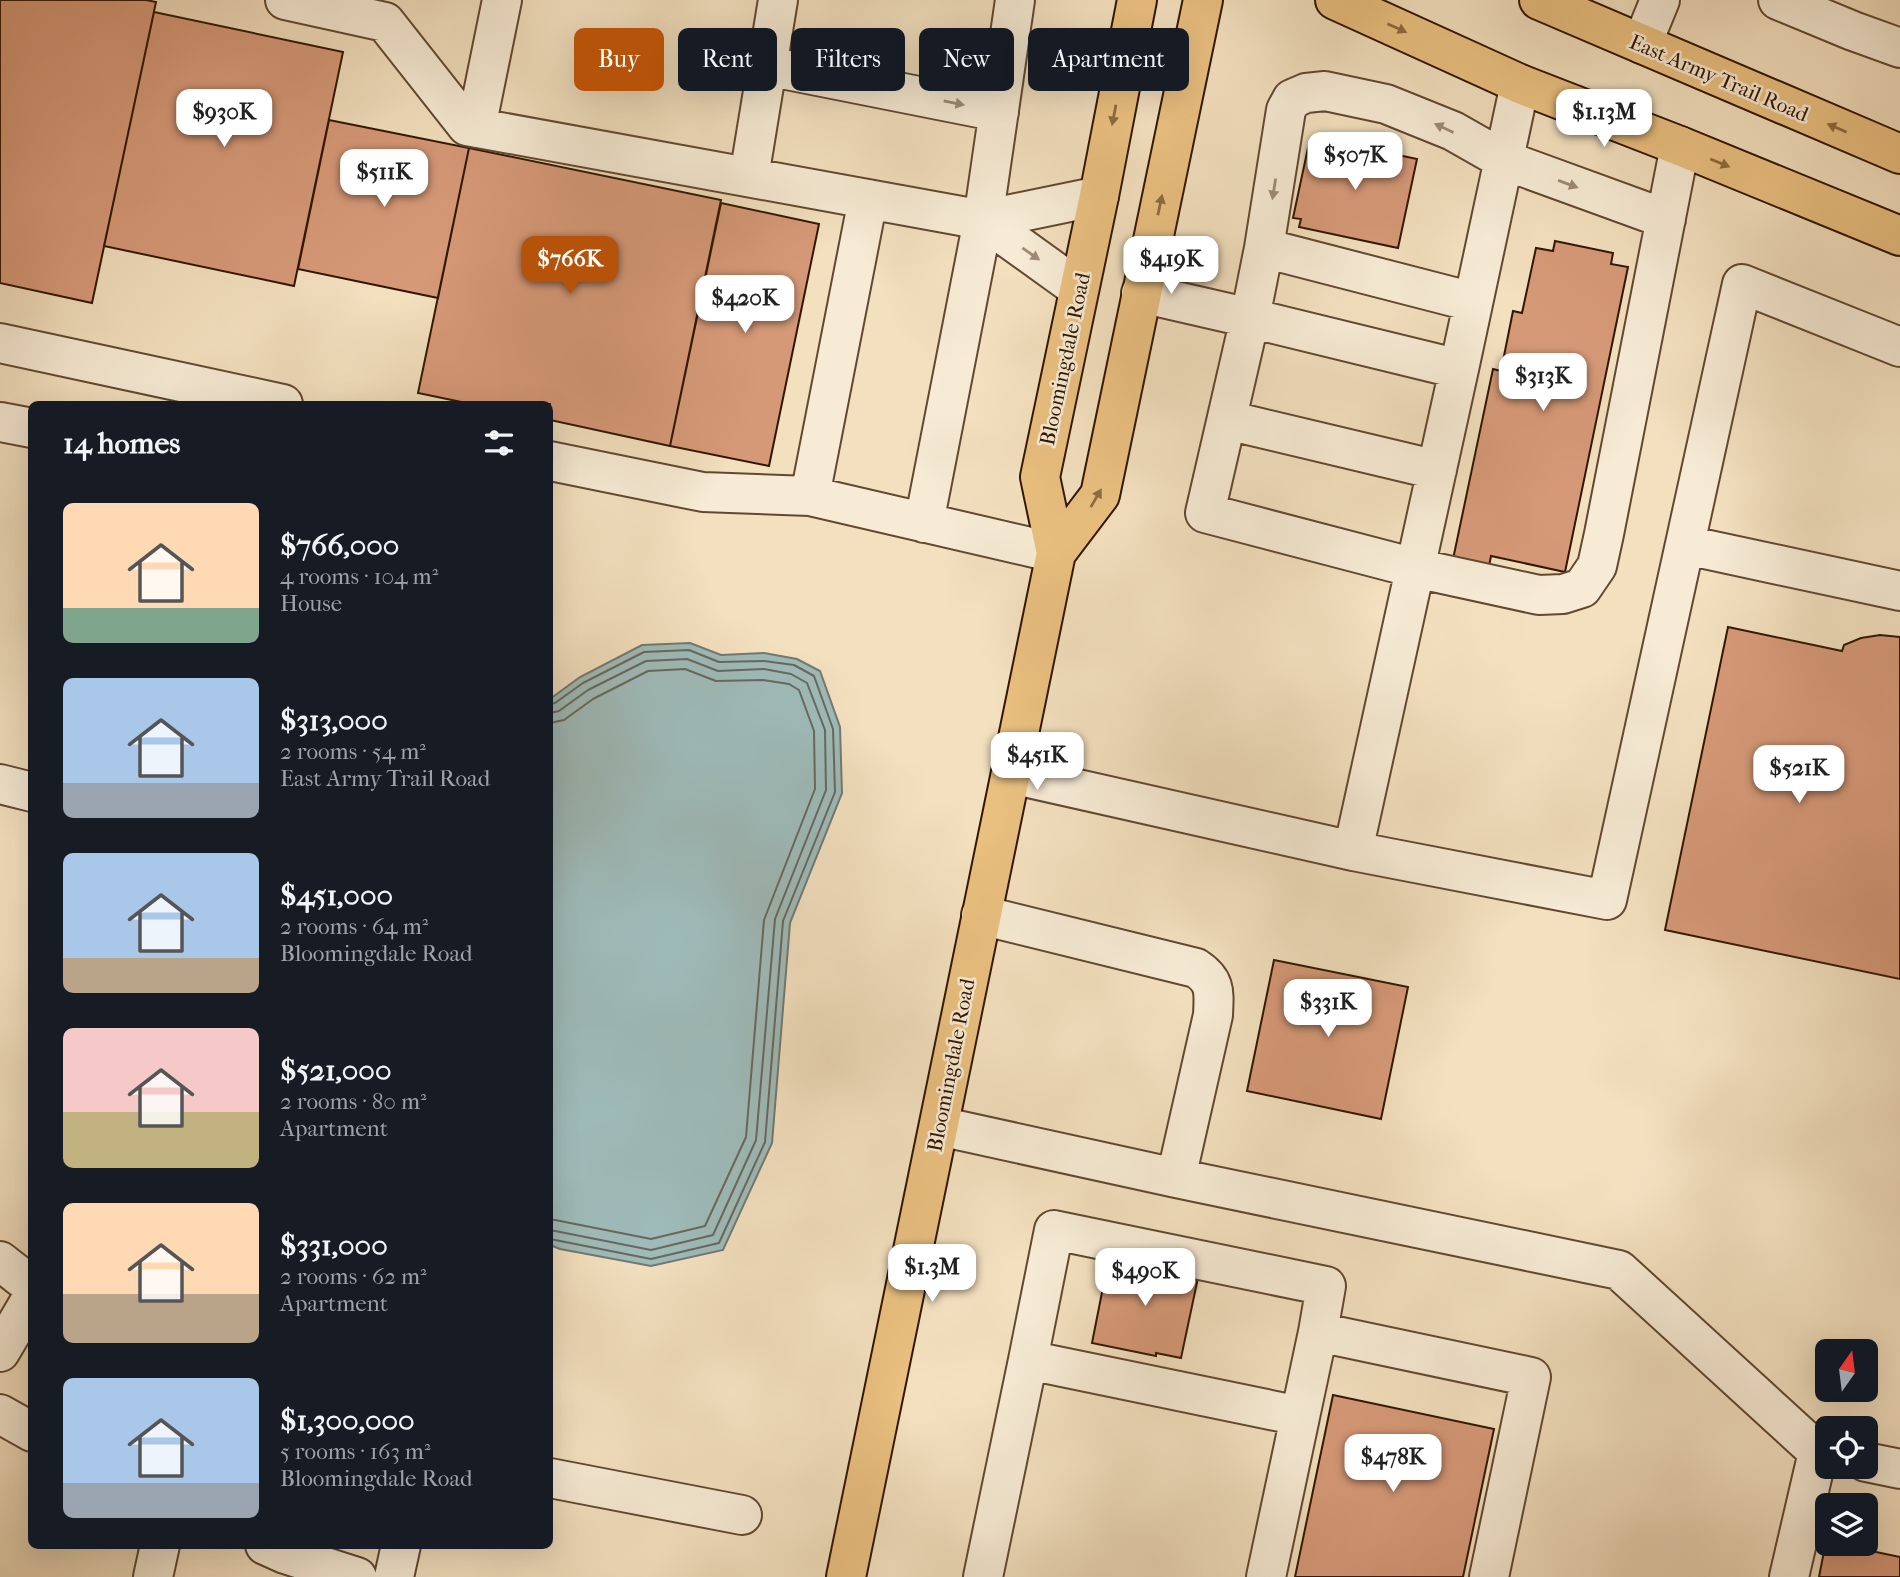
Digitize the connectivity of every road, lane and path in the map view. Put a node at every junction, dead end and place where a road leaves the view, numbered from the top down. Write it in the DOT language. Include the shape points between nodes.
graph roads {
  1 [pos="285,0"];
  2 [pos="502,0"];
  3 [pos="778,0"];
  4 [pos="1015,0"];
  5 [pos="1137,0"];
  6 [pos="1203,0"];
  7 [pos="1335,0"];
  8 [pos="1539,0"];
  9 [pos="1660,0"];
  10 [pos="1778,0"];
  11 [pos="773,28"];
  12 [pos="1642,44"];
  13 [pos="1900,48"];
  14 [pos="777,67"];
  15 [pos="1520,84"];
  16 [pos="763,91"];
  17 [pos="999,112"];
  18 [pos="476,128"];
  19 [pos="1680,146"];
  20 [pos="1900,154"];
  21 [pos="1504,160"];
  22 [pos="749,177"];
  23 [pos="1098,195"];
  24 [pos="868,199"];
  25 [pos="1666,219"];
  26 [pos="983,220"];
  27 [pos="1900,236"];
  28 [pos="1264,248"];
  29 [pos="1079,289"];
  30 [pos="1142,293"];
  31 [pos="1473,302"];
  32 [pos="1250,318"];
  33 [pos="0,344"];
  34 [pos="1900,347"];
  35 [pos="1460,369"];
  36 [pos="269,401"];
  37 [pos="1227,420"];
  38 [pos="0,422"];
  39 [pos="28,427"];
  40 [pos="553,462"];
  41 [pos="1437,470"];
  42 [pos="810,496"];
  43 [pos="924,523"];
  44 [pos="1686,545"];
  45 [pos="1056,553"];
  46 [pos="1415,568"];
  47 [pos="1900,591"];
  48 [pos="1011,774"];
  49 [pos="0,784"];
  50 [pos="28,791"];
  51 [pos="1353,851"];
  52 [pos="981,915"];
  53 [pos="939,1126"];
  54 [pos="1176,1178"];
  55 [pos="0,1261"];
  56 [pos="28,1283"];
  57 [pos="28,1305"];
  58 [pos="1318,1332"];
  59 [pos="0,1352"];
  60 [pos="1028,1360"];
  61 [pos="0,1414"];
  62 [pos="1300,1416"];
  63 [pos="28,1430"];
  64 [pos="1815,1447"];
  65 [pos="1878,1464"];
  66 [pos="1900,1469"];
  67 [pos="553,1479"];
  68 [pos="1815,1479"];
  69 [pos="742,1515"];
  70 [pos="159,1549"];
  71 [pos="274,1549"];
  72 [pos="400,1549"];
  73 [pos="153,1577"];
  74 [pos="357,1577"];
  75 [pos="394,1577"];
  76 [pos="846,1577"];
  77 [pos="984,1577"];
  78 [pos="1266,1577"];
  79 [pos="1489,1577"];
  80 [pos="1789,1577"];
  1 -- 18 [label="street" via="385,22 467,126"];
  2 -- 18 [label="street"];
  3 -- 11 [label="street"];
  4 -- 17 [label="street"];
  5 -- 23 [label="main road, Bloomingdale Road, one-way"];
  30 -- 6 [label="main road, Bloomingdale Road, one-way"];
  7 -- 15 [label="main road, one-way"];
  8 -- 12 [label="main road, East Army Trail Road"];
  9 -- 12 [label="street"];
  10 -- 13 [label="street"];
  20 -- 12 [label="main road, East Army Trail Road, one-way"];
  14 -- 17 [label="street, one-way"];
  15 -- 19 [label="main road"];
  15 -- 21 [label="street"];
  16 -- 22 [label="street"];
  17 -- 26 [label="street"];
  18 -- 22 [label="street"];
  19 -- 25 [label="street"];
  19 -- 27 [label="main road, one-way"];
  21 -- 25 [label="street, one-way"];
  21 -- 28 [label="street, one-way" via="1453,131 1386,104 1325,91 1306,93 1292,99 1286,110"];
  21 -- 31 [label="street"];
  22 -- 24 [label="street"];
  23 -- 26 [label="street"];
  23 -- 29 [label="main road, Bloomingdale Road"];
  24 -- 26 [label="street"];
  24 -- 42 [label="street"];
  25 -- 46 [label="street" via="1597,566 1582,588 1539,595"];
  26 -- 29 [label="street, one-way"];
  26 -- 43 [label="street"];
  28 -- 31 [label="street"];
  28 -- 32 [label="street"];
  29 -- 45 [label="main road, Bloomingdale Road" via="1040,477"];
  30 -- 32 [label="street"];
  45 -- 30 [label="main road, Bloomingdale Road, one-way" via="1100,495"];
  31 -- 35 [label="street"];
  32 -- 35 [label="street"];
  32 -- 37 [label="street"];
  33 -- 36 [label="street"];
  34 -- 44 [label="street" via="1742,284"];
  35 -- 41 [label="street"];
  37 -- 41 [label="street"];
  37 -- 46 [label="street" via="1205,513"];
  38 -- 39 [label="street"];
  40 -- 42 [label="street" via="703,492"];
  41 -- 46 [label="street"];
  42 -- 43 [label="street"];
  43 -- 45 [label="street"];
  44 -- 47 [label="street"];
  44 -- 51 [label="street" via="1607,900"];
  45 -- 48 [label="main road, Bloomingdale Road"];
  46 -- 51 [label="street"];
  48 -- 51 [label="street"];
  48 -- 52 [label="main road, Bloomingdale Road"];
  49 -- 50 [label="street"];
  52 -- 53 [label="main road, Bloomingdale Road"];
  52 -- 54 [label="street" via="1196,968 1207,975 1214,989 1213,1015"];
  53 -- 54 [label="street"];
  53 -- 76 [label="main road, Bloomingdale Road"];
  54 -- 64 [label="street" via="1619,1270"];
  55 -- 56 [label="street"];
  57 -- 59 [label="street"];
  58 -- 60 [label="street" via="1326,1286 1054,1230"];
  58 -- 62 [label="street"];
  58 -- 79 [label="street" via="1531,1377"];
  60 -- 62 [label="street"];
  60 -- 77 [label="street"];
  61 -- 63 [label="street"];
  62 -- 78 [label="street"];
  65 -- 66 [label="street"];
  67 -- 69 [label="street"];
  68 -- 80 [label="street"];
  70 -- 73 [label="street"];
  71 -- 74 [label="street"];
  72 -- 75 [label="street"];
}
